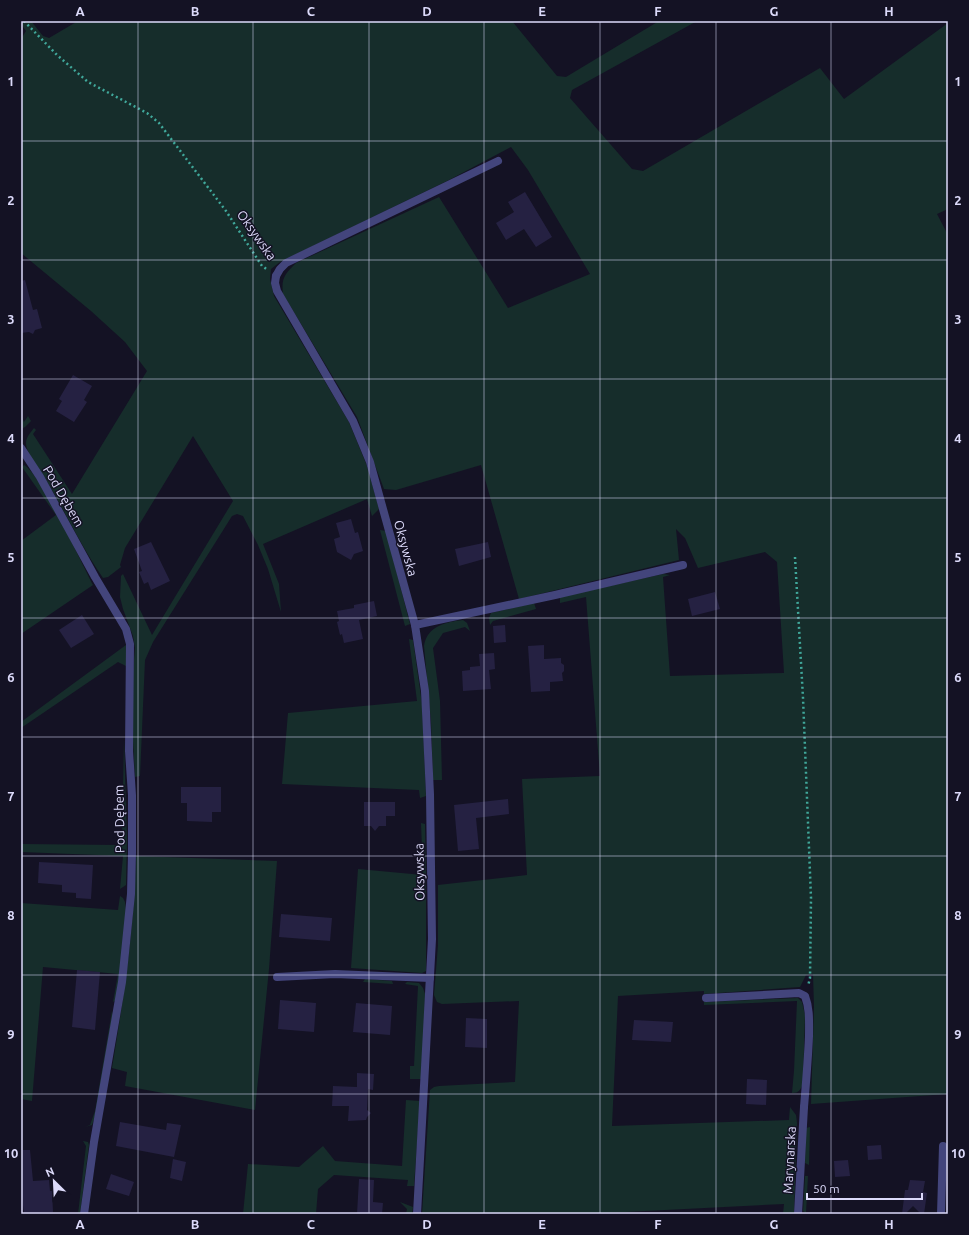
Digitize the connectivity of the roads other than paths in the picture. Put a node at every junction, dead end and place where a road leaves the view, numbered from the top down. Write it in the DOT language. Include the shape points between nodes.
graph roads {
  1 [pos="498,161"];
  2 [pos="21,448"];
  3 [pos="683,565"];
  4 [pos="415,625"];
  5 [pos="277,977"];
  6 [pos="430,978"];
  7 [pos="706,998"];
  8 [pos="943,1146"];
  9 [pos="84,1214"];
  10 [pos="417,1214"];
  11 [pos="798,1214"];
  12 [pos="941,1214"];
  1 -- 4 [label="street, Oksywska" via="286,263 276,276 275,283 279,296 354,421 363,442"];
  2 -- 9 [label="street, Pod Dębem" via="126,629 130,644 130,910 122,982"];
  3 -- 4 [label="street"];
  4 -- 6 [label="street, Oksywska" via="427,723 430,794"];
  5 -- 6 [label="street" via="335,974"];
  6 -- 10 [label="street, Oksywska"];
  7 -- 11 [label="street, Marynarska" via="799,993 805,996 808,1003 808,1056"];
  8 -- 12 [label="street"];
}
